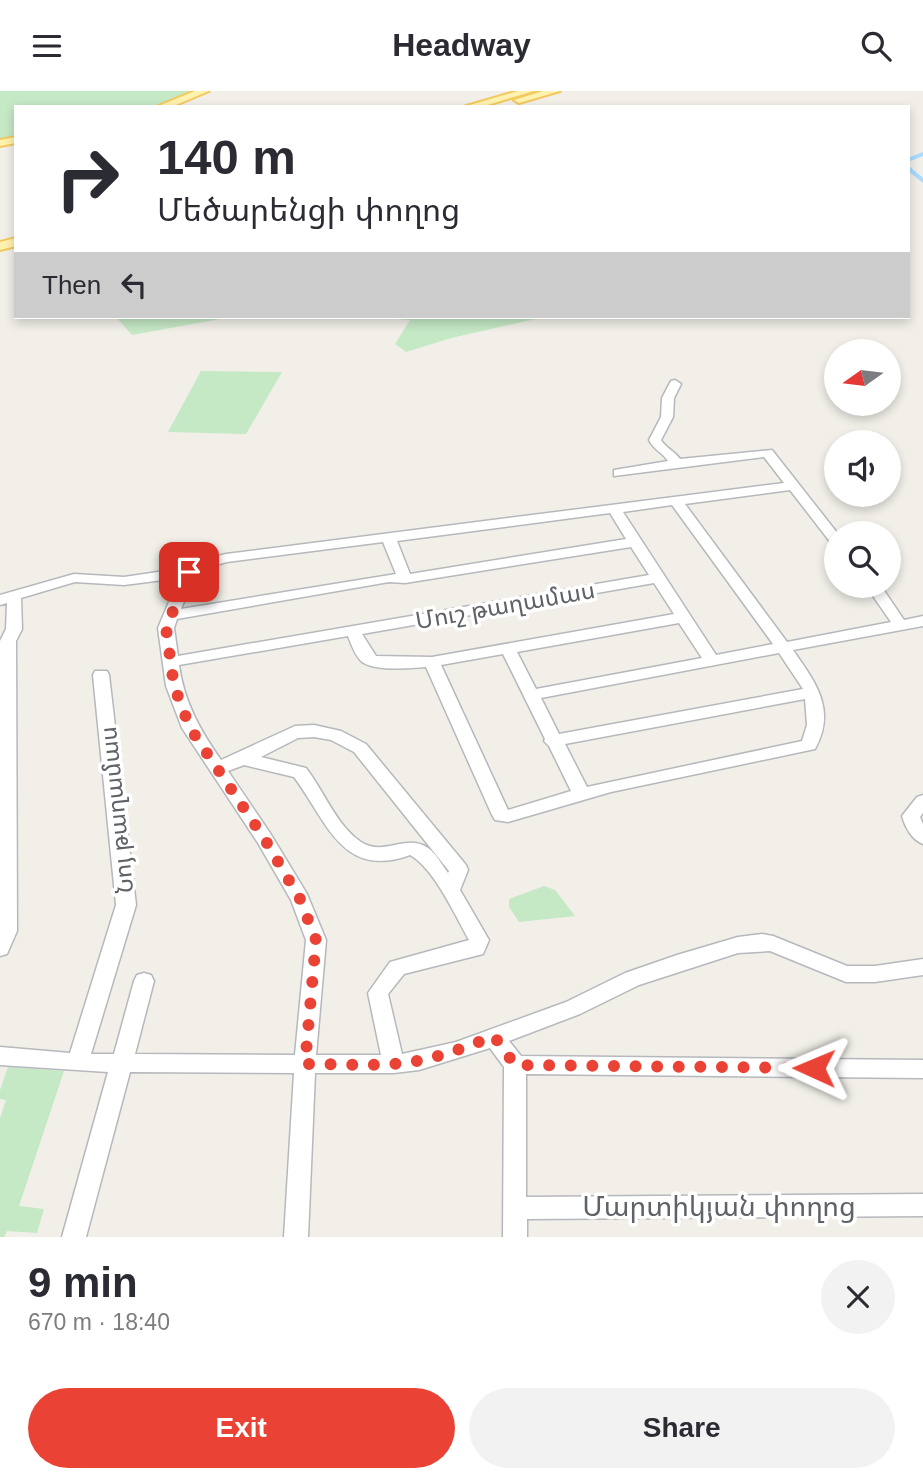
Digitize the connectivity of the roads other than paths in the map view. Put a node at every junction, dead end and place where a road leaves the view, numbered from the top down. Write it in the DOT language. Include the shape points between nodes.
graph roads {
  1 [pos="204,91"];
  2 [pos="211,91"];
  3 [pos="529,91"];
  4 [pos="540,91"];
  5 [pos="555,91"];
  6 [pos="167,105"];
  7 [pos="175,105"];
  8 [pos="476,105"];
  9 [pos="486,105"];
  10 [pos="502,105"];
  11 [pos="675,384"];
  12 [pos="676,463"];
  13 [pos="619,473"];
  14 [pos="793,486"];
  15 [pos="675,500"];
  16 [pos="614,509"];
  17 [pos="824,525"];
  18 [pos="388,536"];
  19 [pos="636,542"];
  20 [pos="189,572"];
  21 [pos="405,579"];
  22 [pos="658,579"];
  23 [pos="7,597"];
  24 [pos="882,598"];
  25 [pos="170,616"];
  26 [pos="684,617"];
  27 [pos="923,621"];
  28 [pos="901,625"];
  29 [pos="353,632"];
  30 [pos="783,647"];
  31 [pos="508,649"];
  32 [pos="711,660"];
  33 [pos="170,661"];
  34 [pos="432,662"];
  35 [pos="102,675"];
  36 [pos="813,692"];
  37 [pos="531,695"];
  38 [pos="552,741"];
  39 [pos="243,759"];
  40 [pos="217,768"];
  41 [pos="582,795"];
  42 [pos="923,801"];
  43 [pos="923,837"];
  44 [pos="450,890"];
  45 [pos="0,948"];
  46 [pos="923,967"];
  47 [pos="144,981"];
  48 [pos="494,1036"];
  49 [pos="0,1056"];
  50 [pos="121,1062"];
  51 [pos="78,1063"];
  52 [pos="305,1064"];
  53 [pos="394,1064"];
  54 [pos="515,1065"];
  55 [pos="923,1069"];
  56 [pos="923,1205"];
  57 [pos="515,1208"];
  58 [pos="74,1237"];
  59 [pos="296,1237"];
  60 [pos="515,1237"];
  1 -- 6 [label="main road"];
  2 -- 7 [label="main road"];
  3 -- 8 [label="main road"];
  4 -- 9 [label="main road"];
  5 -- 10 [label="main road"];
  11 -- 12 [label="street" via="668,398 667,417 655,440"];
  12 -- 13 [label="street"];
  12 -- 14 [label="street" via="767,453"];
  14 -- 15 [label="street"];
  14 -- 17 [label="street"];
  15 -- 16 [label="street"];
  15 -- 30 [label="street"];
  16 -- 18 [label="street"];
  16 -- 19 [label="street"];
  18 -- 20 [label="street" via="226,558"];
  18 -- 21 [label="street, Մուշ թաղամաս"];
  19 -- 21 [label="street, Մուշ թաղամաս"];
  19 -- 22 [label="street"];
  20 -- 23 [label="street" via="124,581 74,578"];
  20 -- 25 [label="street"];
  21 -- 25 [label="street, Մուշ թաղամաս"];
  22 -- 26 [label="street"];
  22 -- 29 [label="street, Մուշ թաղամաս"];
  23 -- 45 [label="street" via="14,628 8,641 7,931"];
  24 -- 28 [label="street"];
  25 -- 33 [label="street" via="166,628"];
  26 -- 31 [label="street, Մուշ թաղամաս"];
  26 -- 32 [label="street"];
  27 -- 28 [label="street"];
  28 -- 30 [label="street"];
  29 -- 33 [label="street, Մուշ թաղամաս"];
  29 -- 34 [label="street, Մուշ թաղամաս" via="366,657 377,662"];
  30 -- 32 [label="street"];
  30 -- 36 [label="street"];
  31 -- 34 [label="street, Մուշ թաղամաս"];
  31 -- 37 [label="street, Մուշ թաղամաս"];
  32 -- 37 [label="street"];
  33 -- 40 [label="street" via="190,728"];
  34 -- 41 [label="street, Մուշ թաղամաս" via="501,815"];
  35 -- 51 [label="street, Նոյ թաղամաս" via="126,905"];
  36 -- 38 [label="street"];
  36 -- 41 [label="street, Մուշ թաղամաս" via="815,725 809,745"];
  37 -- 38 [label="street, Մուշ թաղամաս"];
  38 -- 41 [label="street, Մուշ թաղամաս"];
  39 -- 40 [label="street"];
  39 -- 44 [label="street" via="300,772 338,833 362,852 384,855 411,847 424,853"];
  39 -- 44 [label="street" via="295,732 335,735 360,748 458,870"];
  40 -- 52 [label="street" via="300,899 316,940"];
  42 -- 43 [label="street" via="911,815"];
  44 -- 53 [label="street" via="479,940 475,948 397,968 378,993"];
  46 -- 48 [label="street" via="846,974 773,944 738,945 632,979 573,1008"];
  47 -- 50 [label="street"];
  48 -- 53 [label="street" via="457,1051"];
  48 -- 54 [label="street"];
  49 -- 51 [label="street"];
  50 -- 51 [label="street"];
  50 -- 52 [label="street"];
  50 -- 58 [label="street"];
  52 -- 53 [label="street"];
  52 -- 59 [label="street"];
  54 -- 55 [label="street"];
  54 -- 57 [label="street"];
  56 -- 57 [label="street, Մարտիկյան փողոց"];
  57 -- 60 [label="street"];
}
